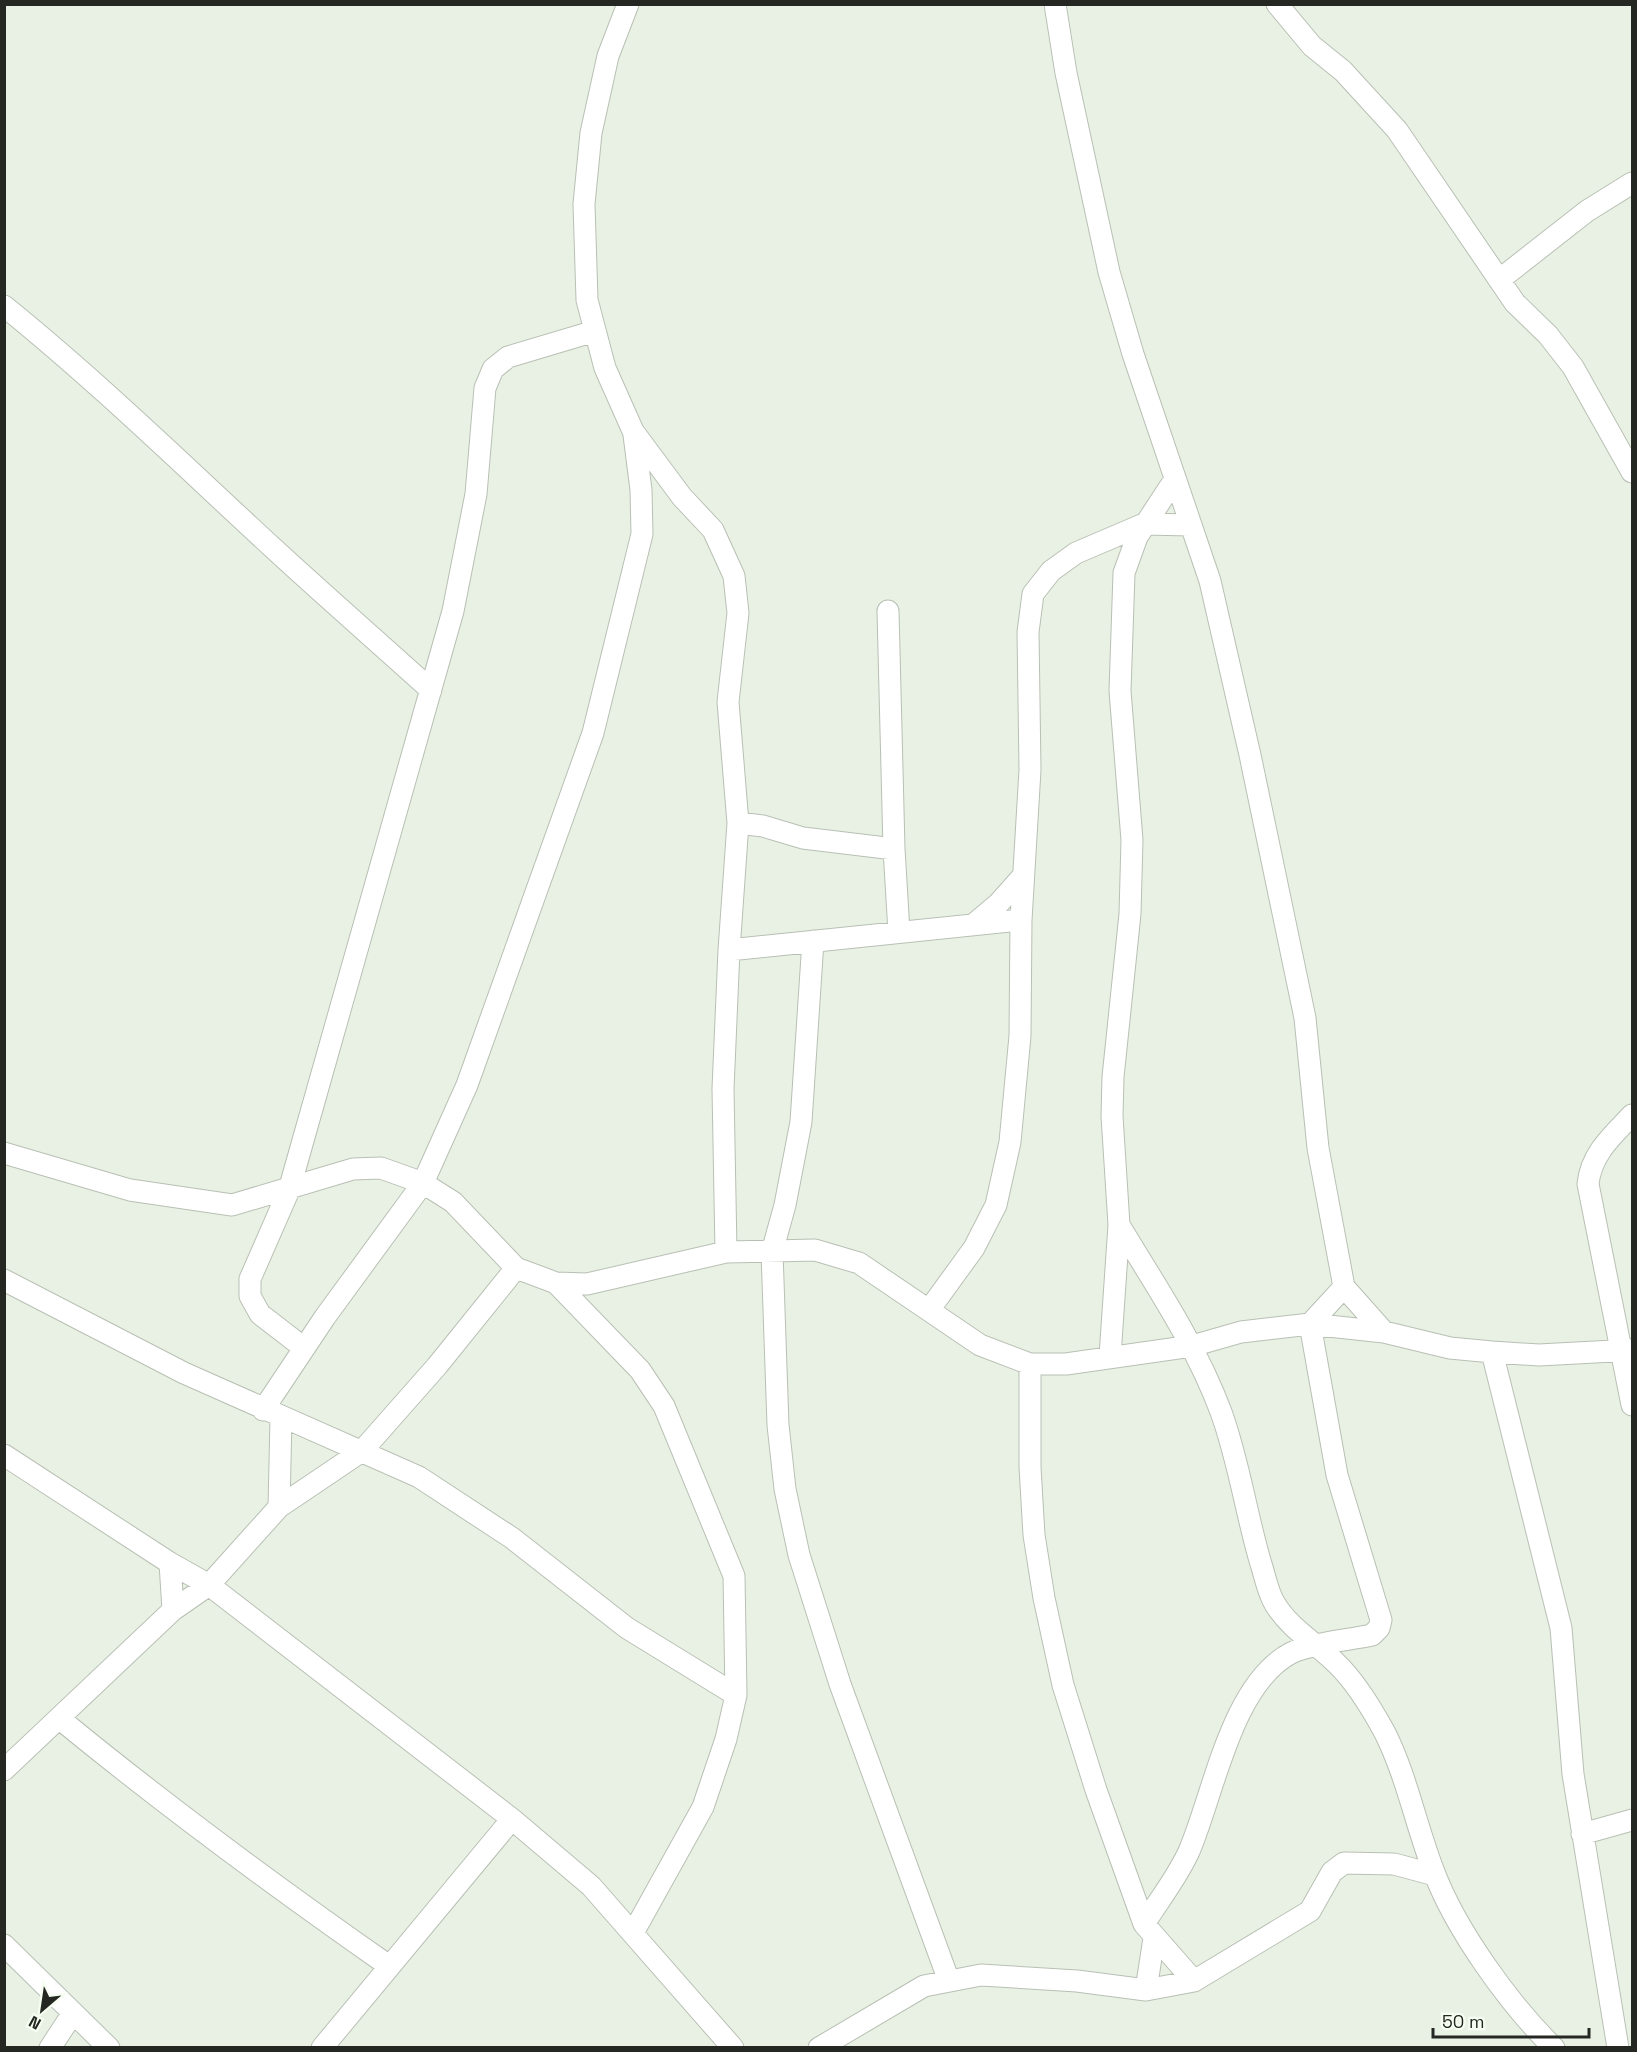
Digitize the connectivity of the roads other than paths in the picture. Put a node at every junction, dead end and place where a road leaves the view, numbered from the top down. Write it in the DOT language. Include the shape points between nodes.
graph roads {
  1 [pos="628,4"];
  2 [pos="1054,4"];
  3 [pos="1277,4"];
  4 [pos="1632,183"];
  5 [pos="1499,280"];
  6 [pos="4,306"];
  7 [pos="596,331"];
  8 [pos="633,431"];
  9 [pos="1632,472"];
  10 [pos="1175,479"];
  11 [pos="1144,524"];
  12 [pos="1190,525"];
  13 [pos="888,611"];
  14 [pos="431,690"];
  15 [pos="738,823"];
  16 [pos="894,849"];
  17 [pos="1023,876"];
  18 [pos="1021,920"];
  19 [pos="973,926"];
  20 [pos="900,932"];
  21 [pos="813,941"];
  22 [pos="729,950"];
  23 [pos="1632,1115"];
  24 [pos="4,1153"];
  25 [pos="423,1183"];
  26 [pos="289,1190"];
  27 [pos="1119,1225"];
  28 [pos="726,1252"];
  29 [pos="772,1252"];
  30 [pos="516,1268"];
  31 [pos="4,1280"];
  32 [pos="556,1283"];
  33 [pos="1344,1287"];
  34 [pos="929,1310"];
  35 [pos="1310,1324"];
  36 [pos="1384,1332"];
  37 [pos="1192,1346"];
  38 [pos="304,1348"];
  39 [pos="1626,1349"];
  40 [pos="1492,1352"];
  41 [pos="1110,1356"];
  42 [pos="1030,1364"];
  43 [pos="1632,1405"];
  44 [pos="272,1414"];
  45 [pos="362,1451"];
  46 [pos="4,1455"];
  47 [pos="279,1507"];
  48 [pos="170,1563"];
  49 [pos="209,1585"];
  50 [pos="173,1610"];
  51 [pos="1318,1646"];
  52 [pos="736,1695"];
  53 [pos="60,1719"];
  54 [pos="4,1770"];
  55 [pos="512,1819"];
  56 [pos="1632,1820"];
  57 [pos="1582,1834"];
  58 [pos="1422,1841"];
  59 [pos="1394,1864"];
  60 [pos="1435,1875"];
  61 [pos="1149,1931"];
  62 [pos="633,1933"];
  63 [pos="4,1945"];
  64 [pos="389,1966"];
  65 [pos="948,1981"];
  66 [pos="1194,1981"];
  67 [pos="1146,1990"];
  68 [pos="73,2013"];
  69 [pos="330,2045"];
  70 [pos="50,2048"];
  71 [pos="109,2048"];
  72 [pos="733,2048"];
  73 [pos="819,2048"];
  74 [pos="1554,2048"];
  75 [pos="1618,2048"];
  1 -- 7 [label="street" via="608,56 590,145 584,204 587,300"];
  2 -- 10 [label="street" via="1109,272"];
  3 -- 5 [label="street" via="1312,46 1343,71 1397,130"];
  4 -- 5 [label="street" via="1587,210"];
  5 -- 9 [label="street" via="1574,368"];
  6 -- 14 [label="street" via="167,447"];
  7 -- 8 [label="street" via="605,368"];
  7 -- 14 [label="street" via="508,357 493,369 485,388 474,506 453,611"];
  8 -- 15 [label="street" via="682,497 713,530 734,576 738,613 728,702"];
  8 -- 25 [label="street" via="642,534 593,733 467,1085"];
  10 -- 11 [label="street"];
  10 -- 12 [label="street"];
  11 -- 12 [label="street"];
  11 -- 17 [label="street" via="1076,553 1050,571 1033,594 1028,632 1030,770"];
  11 -- 27 [label="street" via="1124,573 1120,691 1132,840 1130,914 1113,1096"];
  12 -- 33 [label="street" via="1210,581 1251,755 1305,1018 1318,1148"];
  13 -- 16 [label="street"];
  14 -- 26 [label="street"];
  15 -- 16 [label="street" via="802,838"];
  15 -- 22 [label="street"];
  16 -- 20 [label="street"];
  17 -- 18 [label="street"];
  17 -- 19 [label="street"];
  18 -- 19 [label="street"];
  18 -- 34 [label="street" via="1020,1036 1010,1142 996,1205 975,1248"];
  19 -- 20 [label="street"];
  20 -- 21 [label="street"];
  21 -- 22 [label="street"];
  21 -- 29 [label="street" via="801,1122"];
  22 -- 28 [label="street" via="723,1089"];
  23 -- 39 [label="street" via="1595,1156 1588,1184"];
  24 -- 26 [label="street" via="130,1190 232,1205"];
  25 -- 26 [label="street" via="381,1168 353,1169"];
  25 -- 30 [label="street" via="453,1202"];
  25 -- 38 [label="street"];
  26 -- 38 [label="street" via="249,1279 250,1296 260,1314"];
  27 -- 37 [label="street"];
  27 -- 41 [label="street"];
  28 -- 29 [label="street"];
  28 -- 32 [label="street" via="587,1284"];
  29 -- 34 [label="street" via="815,1250 859,1263"];
  29 -- 65 [label="street" via="778,1425 785,1489 799,1555 875,1785 908,1865"];
  30 -- 32 [label="street"];
  30 -- 45 [label="street"];
  31 -- 44 [label="street"];
  32 -- 52 [label="street" via="640,1370 664,1406 680,1441 734,1576"];
  33 -- 35 [label="street"];
  33 -- 36 [label="street"];
  34 -- 42 [label="street" via="980,1345"];
  35 -- 36 [label="street"];
  35 -- 37 [label="street" via="1241,1332"];
  35 -- 51 [label="street" via="1337,1475 1381,1620 1372,1635"];
  36 -- 40 [label="street" via="1450,1348"];
  37 -- 41 [label="street"];
  37 -- 51 [label="street" via="1221,1413 1274,1603 1291,1625"];
  38 -- 44 [label="street"];
  39 -- 40 [label="street" via="1539,1355"];
  39 -- 43 [label="street"];
  40 -- 57 [label="street" via="1561,1628"];
  41 -- 42 [label="street" via="1066,1364"];
  42 -- 61 [label="street" via="1034,1535 1044,1598 1063,1685 1096,1790"];
  44 -- 45 [label="street"];
  44 -- 47 [label="street"];
  45 -- 47 [label="street"];
  45 -- 52 [label="street" via="428,1483 512,1538 627,1628"];
  46 -- 48 [label="street"];
  47 -- 49 [label="street"];
  48 -- 49 [label="street"];
  48 -- 50 [label="street"];
  49 -- 50 [label="street"];
  49 -- 55 [label="street"];
  50 -- 53 [label="street"];
  51 -- 58 [label="street" via="1362,1694 1384,1733 1401,1771"];
  51 -- 61 [label="street" via="1293,1652 1271,1666 1253,1691 1231,1730 1189,1851"];
  52 -- 62 [label="street" via="703,1807"];
  53 -- 54 [label="street"];
  53 -- 64 [label="street" via="154,1797"];
  55 -- 62 [label="street" via="591,1886"];
  55 -- 64 [label="street"];
  56 -- 57 [label="street"];
  57 -- 75 [label="street"];
  58 -- 59 [label="street"];
  58 -- 60 [label="street"];
  59 -- 60 [label="street"];
  59 -- 66 [label="street" via="1344,1863 1332,1872 1310,1911"];
  60 -- 74 [label="street" via="1490,1970"];
  61 -- 66 [label="street"];
  61 -- 67 [label="street"];
  62 -- 72 [label="street"];
  63 -- 68 [label="street"];
  64 -- 69 [label="street"];
  65 -- 67 [label="street" via="981,1975"];
  65 -- 73 [label="street" via="924,1986"];
  66 -- 67 [label="street"];
  68 -- 70 [label="street"];
  68 -- 71 [label="street"];
}
